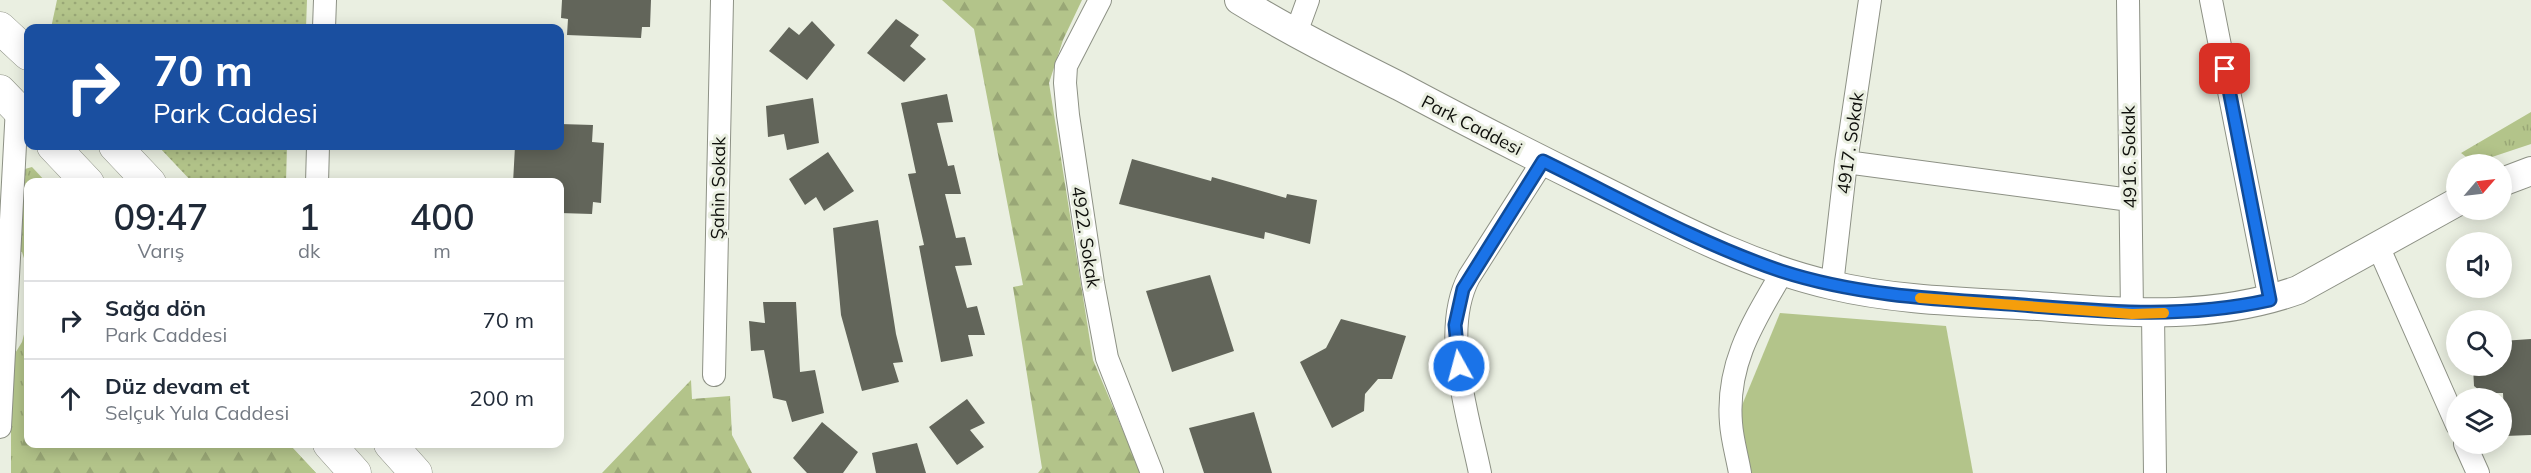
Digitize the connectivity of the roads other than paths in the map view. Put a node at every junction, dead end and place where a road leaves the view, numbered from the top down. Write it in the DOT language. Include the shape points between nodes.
graph roads {
  1 [pos="325,0"];
  2 [pos="722,0"];
  3 [pos="1100,0"];
  4 [pos="1239,0"];
  5 [pos="1308,0"];
  6 [pos="1870,0"];
  7 [pos="2128,0"];
  8 [pos="2211,0"];
  9 [pos="324,24"];
  10 [pos="0,28"];
  11 [pos="1296,33"];
  12 [pos="24,50"];
  13 [pos="15,106"];
  14 [pos="57,150"];
  15 [pos="119,150"];
  16 [pos="318,150"];
  17 [pos="1543,161"];
  18 [pos="1846,162"];
  19 [pos="2531,171"];
  20 [pos="83,178"];
  21 [pos="145,178"];
  22 [pos="316,178"];
  23 [pos="2512,178"];
  24 [pos="2130,200"];
  25 [pos="2446,208"];
  26 [pos="2378,246"];
  27 [pos="1783,271"];
  28 [pos="1832,285"];
  29 [pos="2270,300"];
  30 [pos="2143,314"];
  31 [pos="714,375"];
  32 [pos="2446,400"];
  33 [pos="0,427"];
  34 [pos="333,448"];
  35 [pos="394,448"];
  36 [pos="2469,454"];
  37 [pos="355,473"];
  38 [pos="416,473"];
  39 [pos="1152,473"];
  40 [pos="1480,473"];
  41 [pos="1740,473"];
  42 [pos="2155,473"];
  43 [pos="2478,473"];
  1 -- 9 [label="street"];
  2 -- 31 [label="street, Şahin Sokak"];
  3 -- 39 [label="street, 4922. Sokak" via="1066,66 1067,107 1107,358"];
  4 -- 11 [label="street, Park Caddesi"];
  5 -- 11 [label="street"];
  6 -- 18 [label="street, 4917. Sokak"];
  7 -- 24 [label="street, 4916. Sokak"];
  8 -- 29 [label="street"];
  10 -- 12 [label="main road"];
  11 -- 17 [label="street, Park Caddesi"];
  13 -- 33 [label="street"];
  14 -- 20 [label="main road"];
  15 -- 21 [label="main road"];
  16 -- 22 [label="street"];
  17 -- 27 [label="street, Park Caddesi" via="1736,255"];
  17 -- 40 [label="street" via="1469,277 1456,313 1456,352"];
  18 -- 24 [label="street"];
  18 -- 28 [label="street, 4917. Sokak"];
  19 -- 23 [label="street"];
  24 -- 30 [label="street, 4916. Sokak"];
  25 -- 26 [label="street, Park Caddesi"];
  26 -- 29 [label="street, Park Caddesi" via="2298,290"];
  26 -- 32 [label="street"];
  27 -- 28 [label="street, Park Caddesi"];
  27 -- 41 [label="street" via="1742,344 1734,370 1731,424"];
  28 -- 30 [label="street, Park Caddesi" via="1920,298"];
  29 -- 30 [label="street, Park Caddesi" via="2225,309"];
  30 -- 42 [label="street, 4916. Sokak"];
  34 -- 37 [label="main road"];
  35 -- 38 [label="main road"];
  36 -- 43 [label="street"];
}
